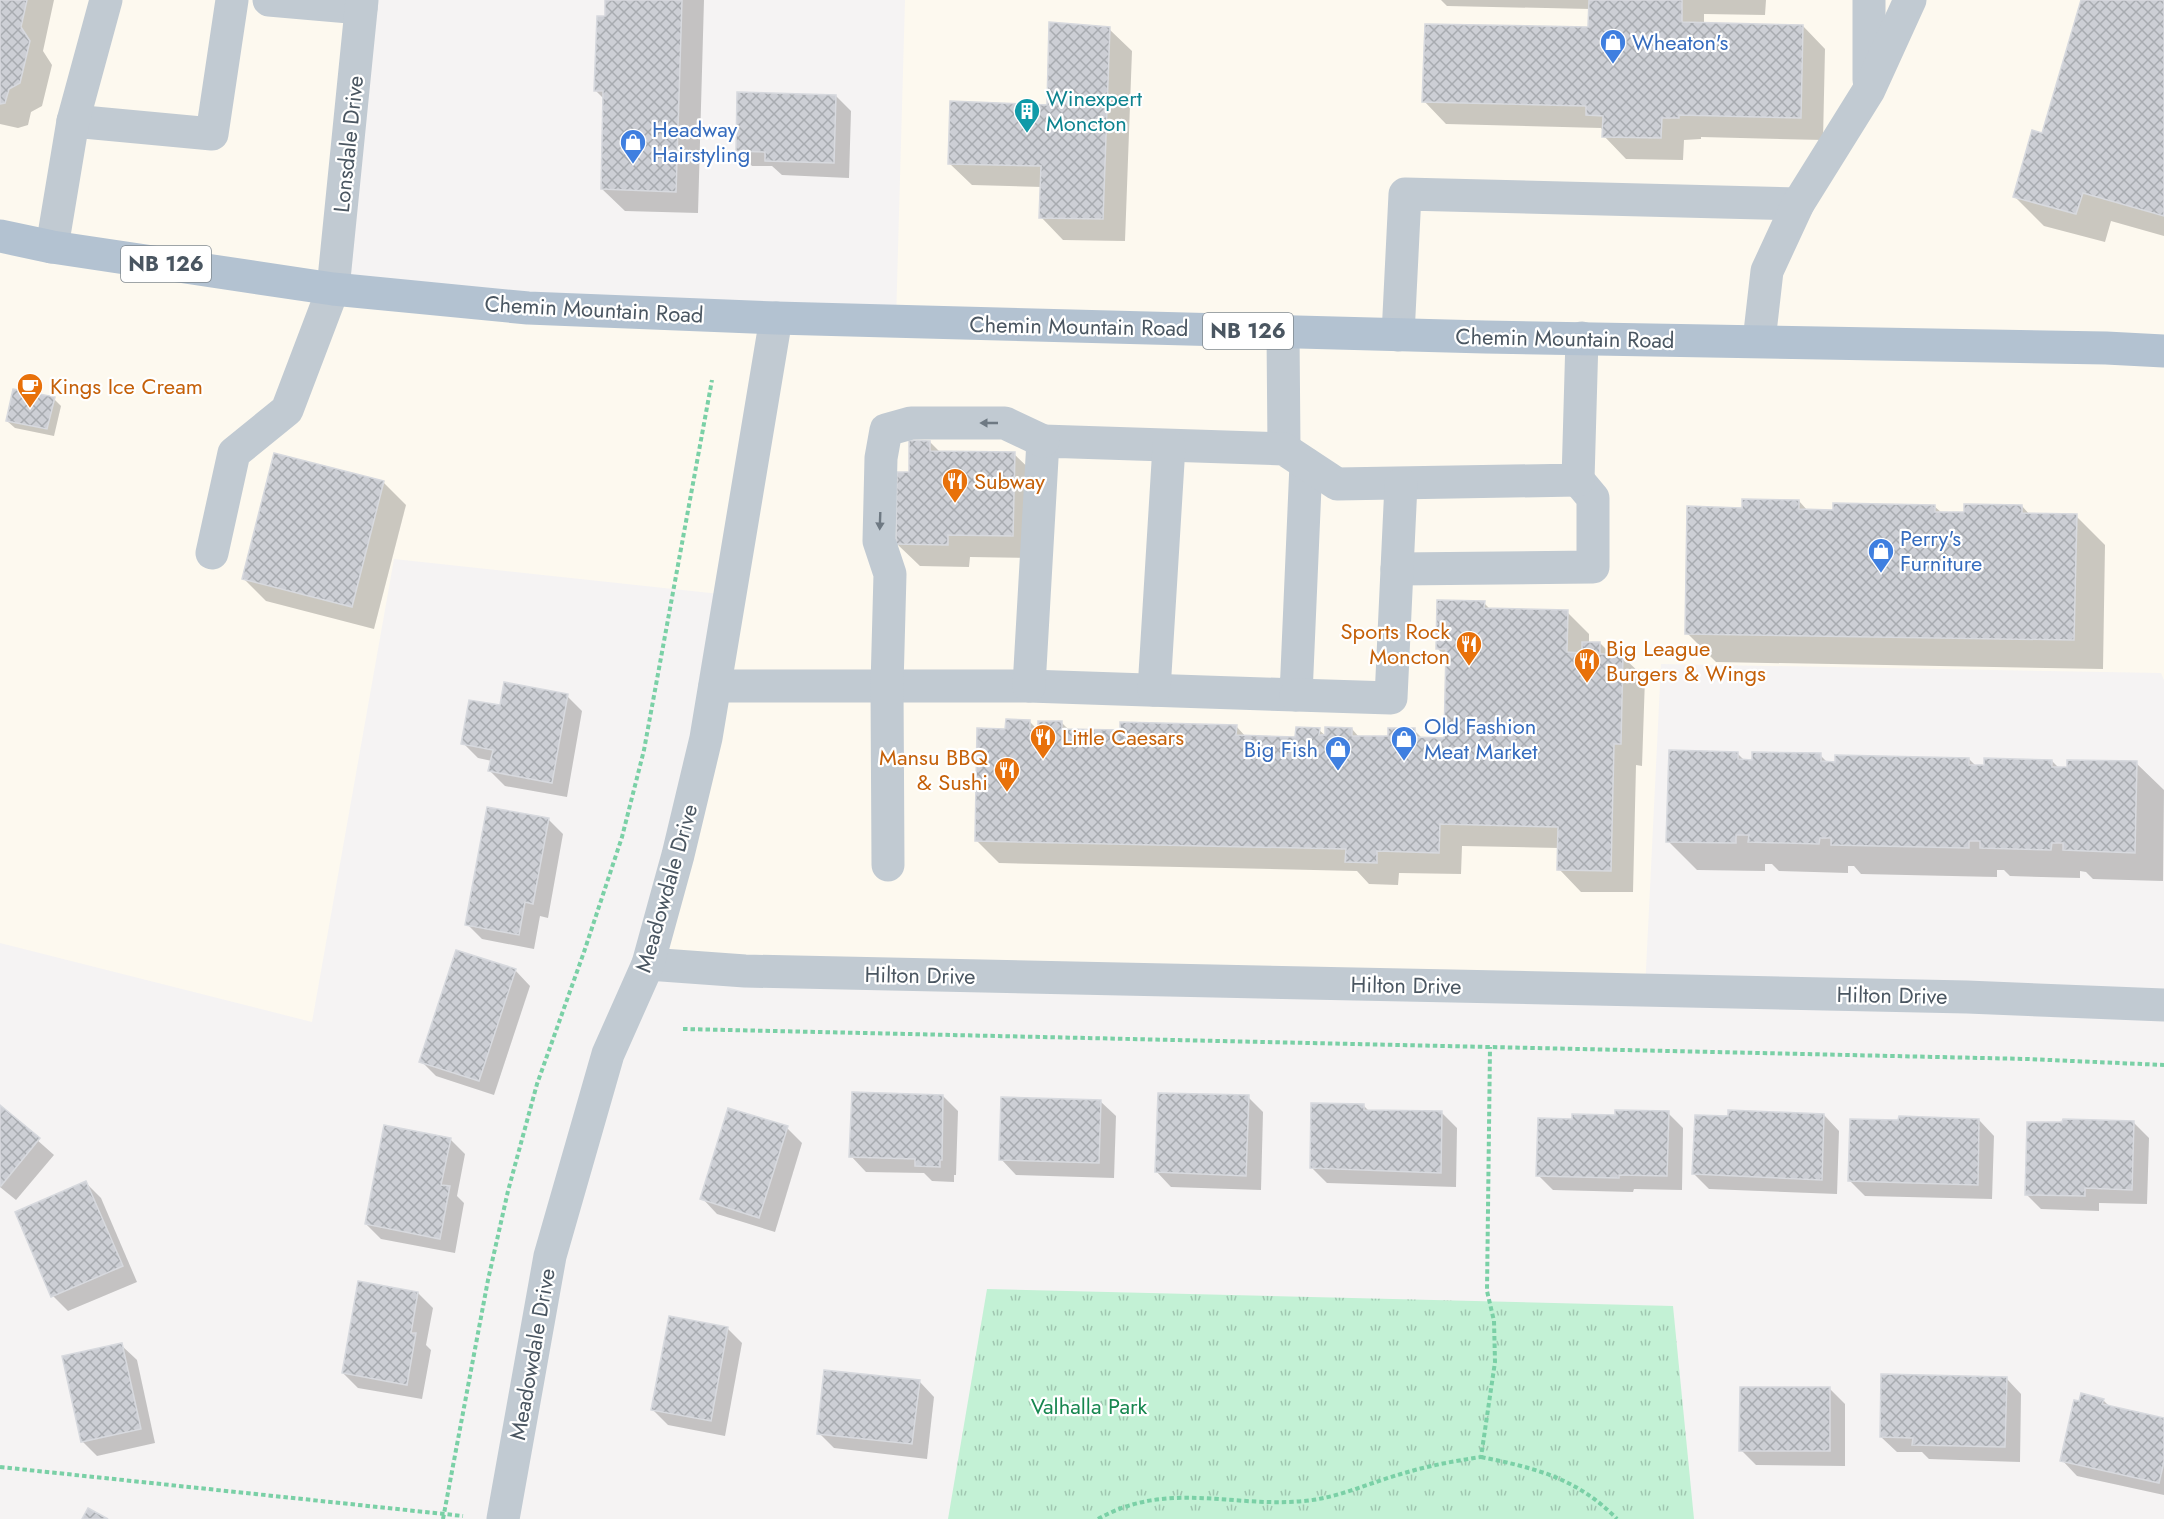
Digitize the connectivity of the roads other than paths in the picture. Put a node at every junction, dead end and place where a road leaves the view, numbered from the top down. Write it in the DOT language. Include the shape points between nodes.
graph roads {
  1 [pos="106,0"];
  2 [pos="232,0"];
  3 [pos="270,0"];
  4 [pos="1869,0"];
  5 [pos="1910,0"];
  6 [pos="362,4"];
  7 [pos="1869,90"];
  8 [pos="74,122"];
  9 [pos="1798,204"];
  10 [pos="0,236"];
  11 [pos="52,248"];
  12 [pos="333,289"];
  13 [pos="776,318"];
  14 [pos="1283,332"];
  15 [pos="1398,335"];
  16 [pos="1581,338"];
  17 [pos="1759,341"];
  18 [pos="2164,351"];
  19 [pos="1043,441"];
  20 [pos="1169,446"];
  21 [pos="1295,456"];
  22 [pos="1578,480"];
  23 [pos="1401,484"];
  24 [pos="212,553"];
  25 [pos="1397,569"];
  26 [pos="715,686"];
  27 [pos="887,686"];
  28 [pos="1029,686"];
  29 [pos="1154,690"];
  30 [pos="1296,695"];
  31 [pos="888,865"];
  32 [pos="648,964"];
  33 [pos="2164,1005"];
  34 [pos="505,1519"];
  1 -- 8 [label="street"];
  2 -- 8 [label="street" via="212,134"];
  3 -- 6 [label="street"];
  4 -- 7 [label="street"];
  5 -- 7 [label="street"];
  6 -- 12 [label="street, Lonsdale Drive"];
  7 -- 9 [label="street"];
  8 -- 11 [label="street"];
  9 -- 15 [label="street" via="1405,194"];
  9 -- 17 [label="street" via="1767,271"];
  10 -- 11 [label="main road, Chemin Mountain Road / NB 126"];
  11 -- 12 [label="main road, Chemin Mountain Road / NB 126"];
  12 -- 13 [label="main road, Chemin Mountain Road / NB 126" via="528,308"];
  12 -- 24 [label="street, Lonsdale Drive" via="287,410 234,453"];
  13 -- 14 [label="main road, Chemin Mountain Road / NB 126"];
  13 -- 26 [label="street, Meadowdale Drive"];
  14 -- 15 [label="main road, Chemin Mountain Road / NB 126"];
  14 -- 21 [label="street"];
  15 -- 16 [label="main road, Chemin Mountain Road / NB 126"];
  16 -- 17 [label="main road, Chemin Mountain Road / NB 126"];
  16 -- 22 [label="street"];
  17 -- 18 [label="main road, Chemin Mountain Road / NB 126"];
  19 -- 20 [label="street"];
  19 -- 27 [label="street, one-way" via="1005,423 911,423 886,430 881,458 879,541 890,574"];
  19 -- 28 [label="street"];
  20 -- 21 [label="street"];
  20 -- 29 [label="street"];
  21 -- 23 [label="street" via="1337,484"];
  21 -- 30 [label="street"];
  22 -- 23 [label="street"];
  22 -- 25 [label="street" via="1593,498 1593,567"];
  23 -- 25 [label="street"];
  25 -- 30 [label="street" via="1391,698"];
  26 -- 27 [label="street"];
  26 -- 32 [label="street, Meadowdale Drive" via="678,855"];
  27 -- 28 [label="street"];
  27 -- 31 [label="street"];
  28 -- 29 [label="street"];
  29 -- 30 [label="street"];
  32 -- 33 [label="street, Hilton Drive" via="745,971 1955,996"];
  32 -- 34 [label="street, Meadowdale Drive" via="608,1054 550,1256"];
}
